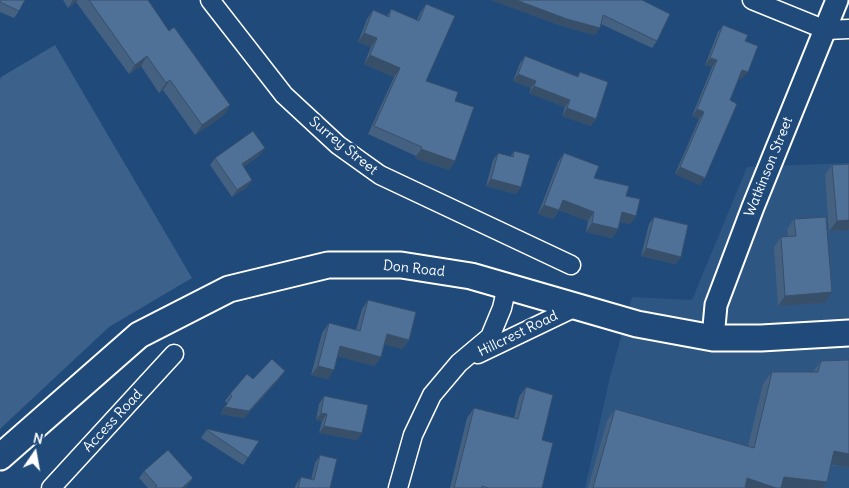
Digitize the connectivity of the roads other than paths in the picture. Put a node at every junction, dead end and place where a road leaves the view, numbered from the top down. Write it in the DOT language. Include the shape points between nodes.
graph roads {
  1 [pos="210,0"];
  2 [pos="752,0"];
  3 [pos="837,0"];
  4 [pos="849,29"];
  5 [pos="826,30"];
  6 [pos="571,265"];
  7 [pos="507,286"];
  8 [pos="578,306"];
  9 [pos="849,333"];
  10 [pos="713,338"];
  11 [pos="174,354"];
  12 [pos="460,363"];
  13 [pos="0,456"];
  14 [pos="51,488"];
  15 [pos="398,488"];
  1 -- 6 [label="street, Surrey Street" via="284,95 338,145 380,175"];
  2 -- 5 [label="street"];
  3 -- 5 [label="street, Watkinson Street"];
  4 -- 5 [label="street"];
  5 -- 10 [label="street, Watkinson Street" via="716,305"];
  7 -- 8 [label="main road, Don Road"];
  7 -- 12 [label="street, Hillcrest Road" via="490,337"];
  7 -- 13 [label="main road, Don Road" via="470,276 401,265 328,265 229,289 139,335"];
  8 -- 10 [label="main road, Don Road" via="637,324"];
  8 -- 12 [label="street, Hillcrest Road"];
  9 -- 10 [label="main road, Don Road"];
  11 -- 14 [label="street, Access Road"];
  12 -- 15 [label="street, Hillcrest Road" via="432,395 413,435"];
}
